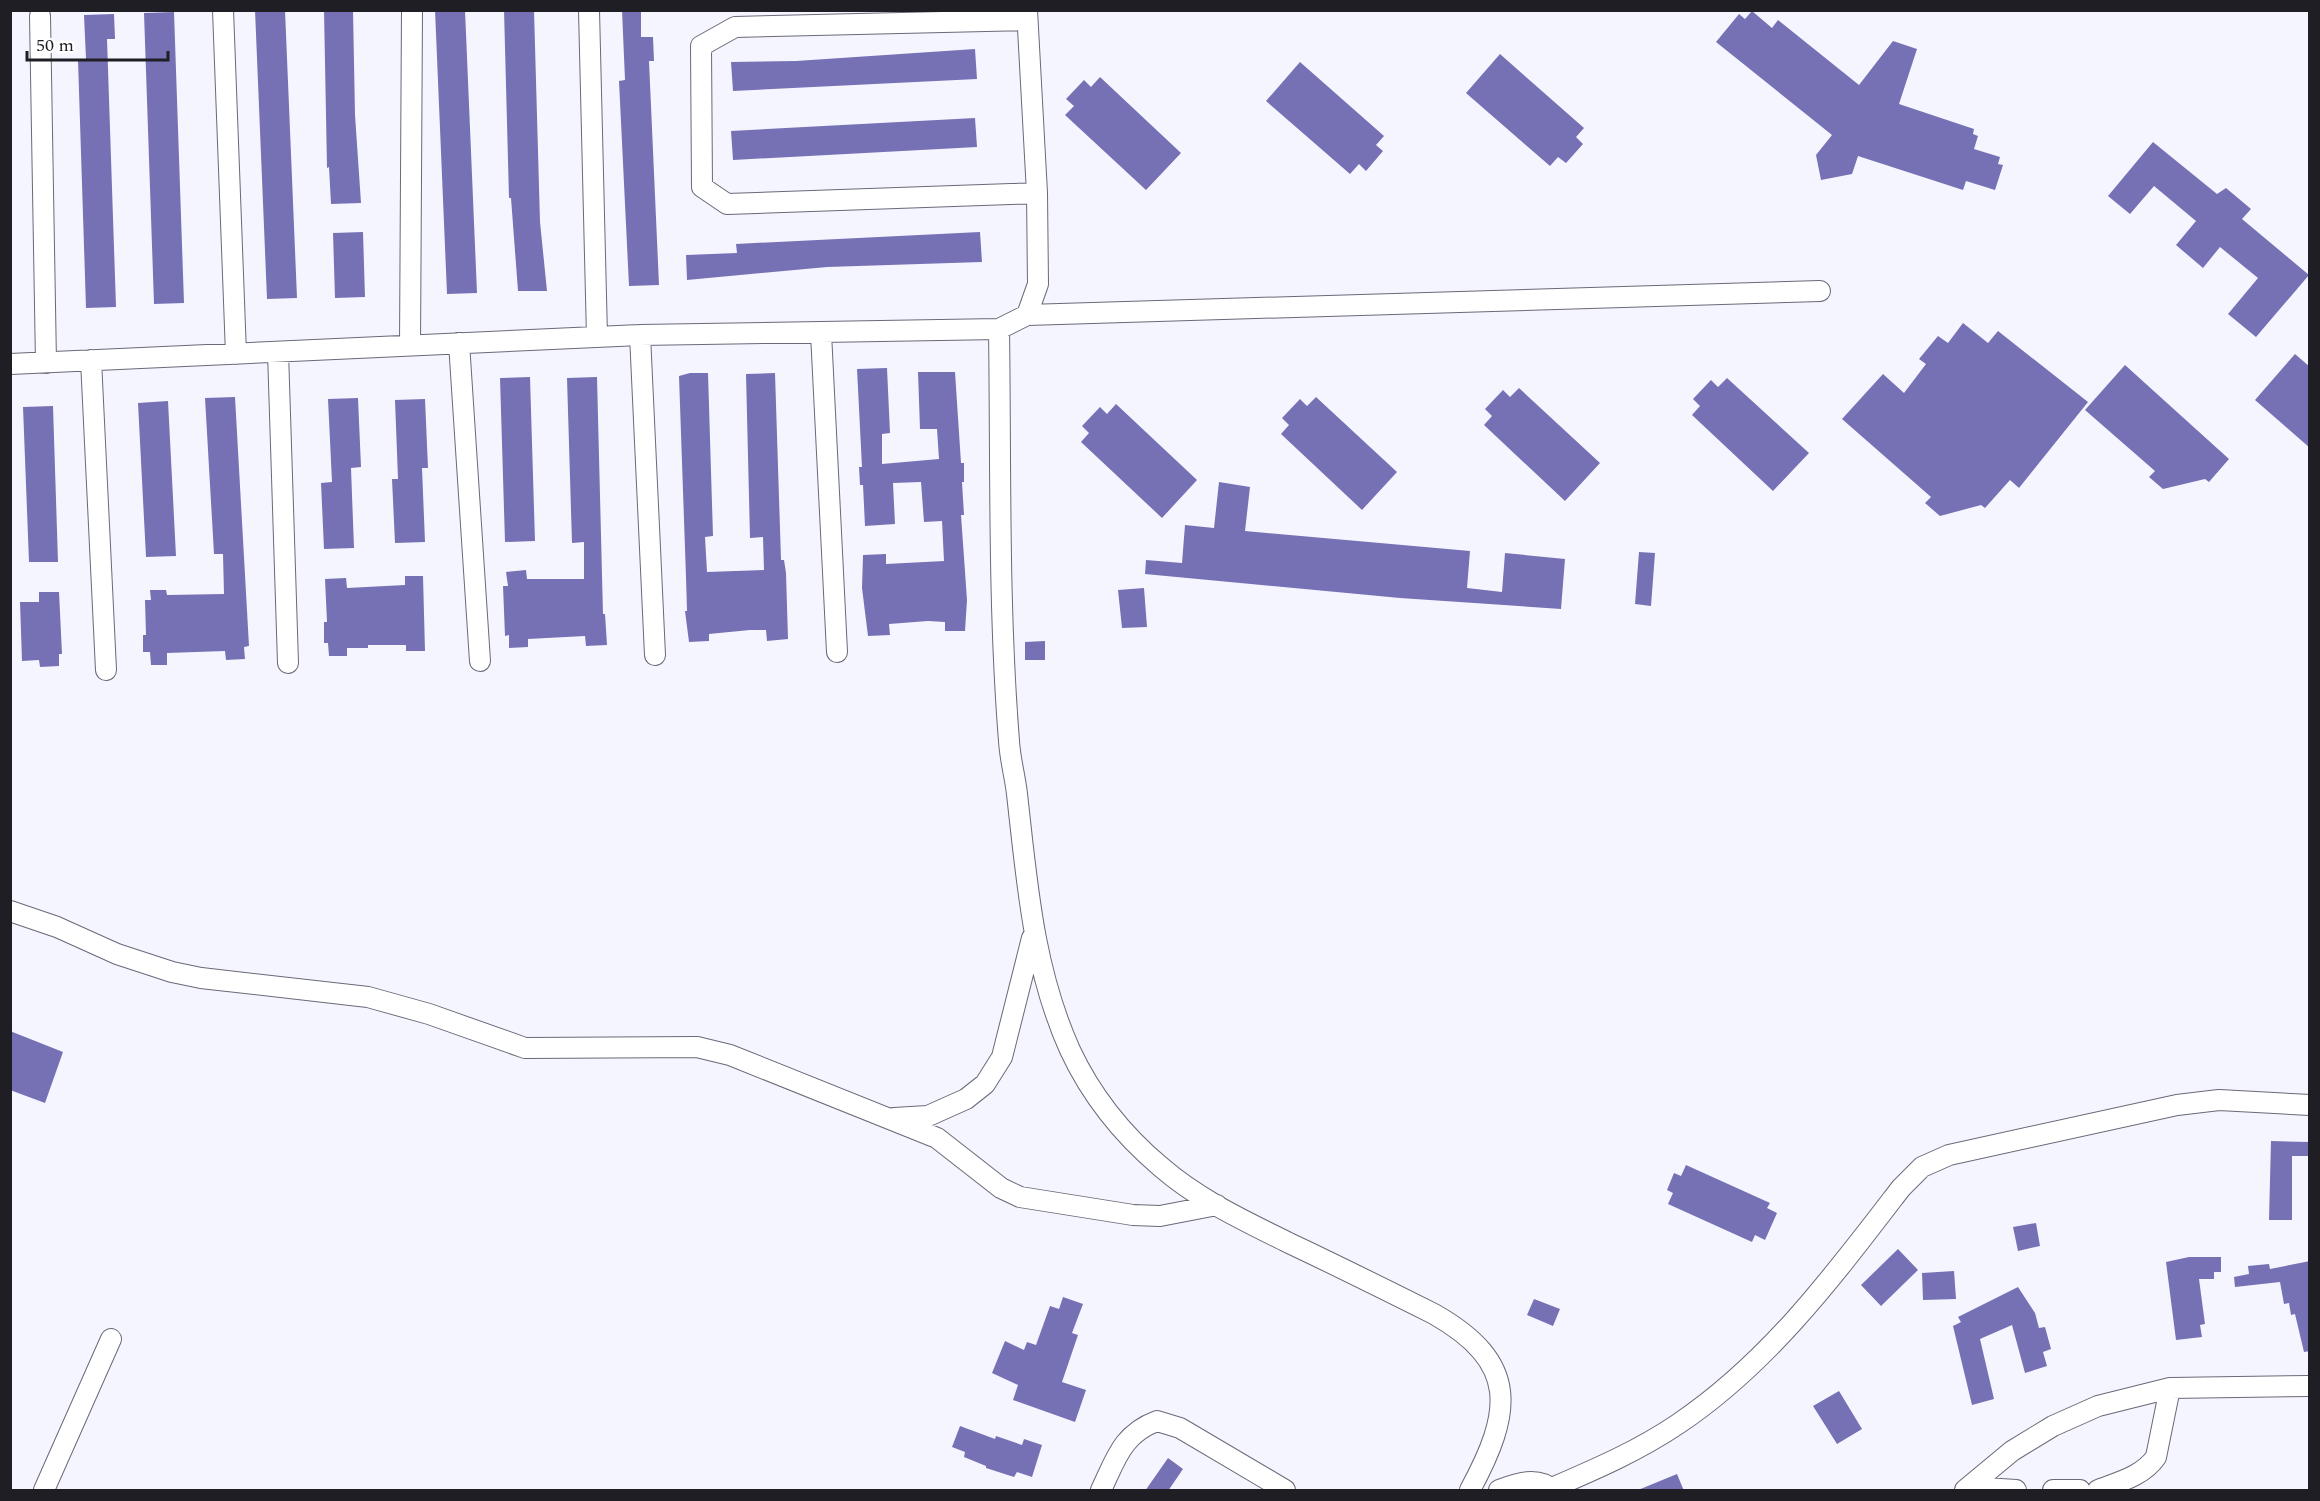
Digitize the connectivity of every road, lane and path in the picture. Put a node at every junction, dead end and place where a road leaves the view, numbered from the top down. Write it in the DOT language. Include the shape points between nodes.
graph roads {
  1 [pos="223,10"];
  2 [pos="412,10"];
  3 [pos="589,10"];
  4 [pos="1027,15"];
  5 [pos="40,16"];
  6 [pos="1037,194"];
  7 [pos="1820,291"];
  8 [pos="1028,315"];
  9 [pos="999,329"];
  10 [pos="821,333"];
  11 [pos="640,335"];
  12 [pos="597,337"];
  13 [pos="459,344"];
  14 [pos="410,345"];
  15 [pos="278,352"];
  16 [pos="236,354"];
  17 [pos="91,360"];
  18 [pos="46,363"];
  19 [pos="10,364"];
  20 [pos="837,652"];
  21 [pos="655,655"];
  22 [pos="480,661"];
  23 [pos="288,663"];
  24 [pos="106,670"];
  25 [pos="10,911"];
  26 [pos="1034,931"];
  27 [pos="2310,1106"];
  28 [pos="888,1119"];
  29 [pos="1217,1205"];
  30 [pos="111,1339"];
  31 [pos="2310,1386"];
  32 [pos="2170,1388"];
  33 [pos="1967,1489"];
  34 [pos="1553,1490"];
  35 [pos="44,1491"];
  36 [pos="1101,1491"];
  37 [pos="1285,1491"];
  38 [pos="1470,1491"];
  39 [pos="1500,1491"];
  40 [pos="2016,1491"];
  41 [pos="2053,1491"];
  42 [pos="2080,1491"];
  43 [pos="2098,1491"];
  1 -- 16 [label="street"];
  2 -- 14 [label="street"];
  3 -- 12 [label="street"];
  4 -- 6 [label="street"];
  4 -- 6 [label="street" via="735,27 701,46 702,187 727,204"];
  5 -- 18 [label="street"];
  6 -- 8 [label="street" via="1038,284"];
  7 -- 8 [label="street"];
  8 -- 9 [label="street"];
  9 -- 10 [label="street"];
  9 -- 26 [label="street" via="1004,664 1009,745"];
  10 -- 11 [label="street"];
  10 -- 20 [label="street"];
  11 -- 12 [label="street"];
  11 -- 21 [label="street"];
  12 -- 13 [label="street"];
  13 -- 14 [label="street"];
  13 -- 22 [label="street"];
  14 -- 15 [label="street"];
  15 -- 16 [label="street"];
  15 -- 23 [label="street"];
  16 -- 17 [label="street"];
  17 -- 18 [label="street"];
  17 -- 24 [label="street"];
  18 -- 19 [label="street"];
  25 -- 28 [label="street" via="172,972 368,997 525,1047 712,1050"];
  26 -- 28 [label="street" via="1002,1057 985,1084 966,1099 928,1116"];
  26 -- 29 [label="street" via="1059,1022 1102,1104 1161,1168"];
  27 -- 34 [label="street" via="2218,1100 2177,1105 1949,1155 1922,1167 1792,1325 1720,1391 1679,1424 1630,1454"];
  28 -- 29 [label="street" via="937,1138 994,1184 1020,1197 1132,1215 1160,1216"];
  29 -- 38 [label="street" via="1434,1314 1473,1341 1497,1377 1502,1393 1498,1432"];
  30 -- 35 [label="street"];
  31 -- 32 [label="street"];
  32 -- 33 [label="street" via="2098,1406 2053,1426 2012,1451"];
  32 -- 43 [label="street" via="2156,1457 2144,1471"];
  33 -- 40 [label="street"];
  34 -- 39 [label="street" via="1527,1482"];
  36 -- 37 [label="street" via="1121,1448 1134,1432 1157,1421 1180,1428"];
  41 -- 42 [label="street"];
}
